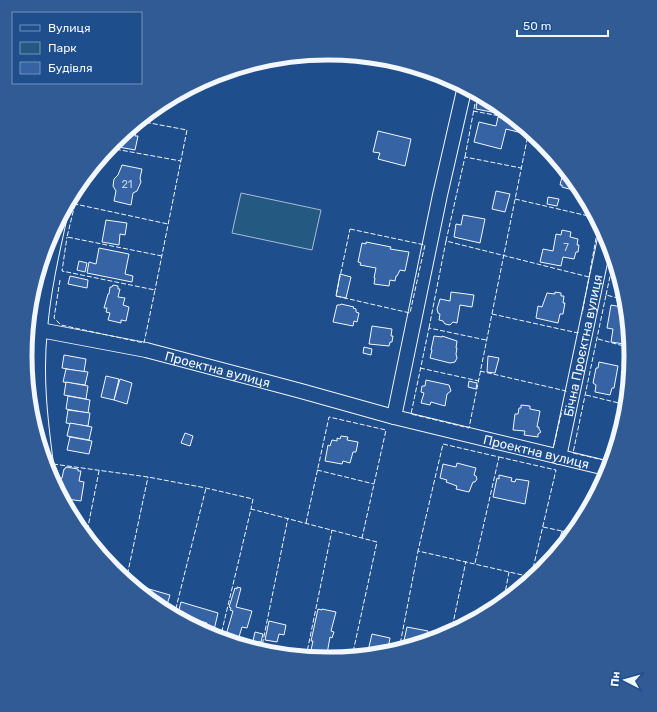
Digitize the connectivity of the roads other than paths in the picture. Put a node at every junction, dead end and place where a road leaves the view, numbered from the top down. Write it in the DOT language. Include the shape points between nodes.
graph roads {
  1 [pos="464,92"];
  2 [pos="603,247"];
  3 [pos="43,276"];
  4 [pos="40,330"];
  5 [pos="34,383"];
  6 [pos="38,413"];
  7 [pos="394,417"];
  8 [pos="41,429"];
  9 [pos="559,457"];
  10 [pos="603,467"];
  1 -- 7 [label="street"];
  2 -- 9 [label="street, Бічна Проєктна вулиця"];
  3 -- 4 [label="street"];
  4 -- 5 [label="street"];
  4 -- 7 [label="street, Проектна вулиця" via="146,350"];
  6 -- 8 [label="street"];
  7 -- 9 [label="street, Проектна вулиця"];
  9 -- 10 [label="street, Проектна вулиця"];
}
